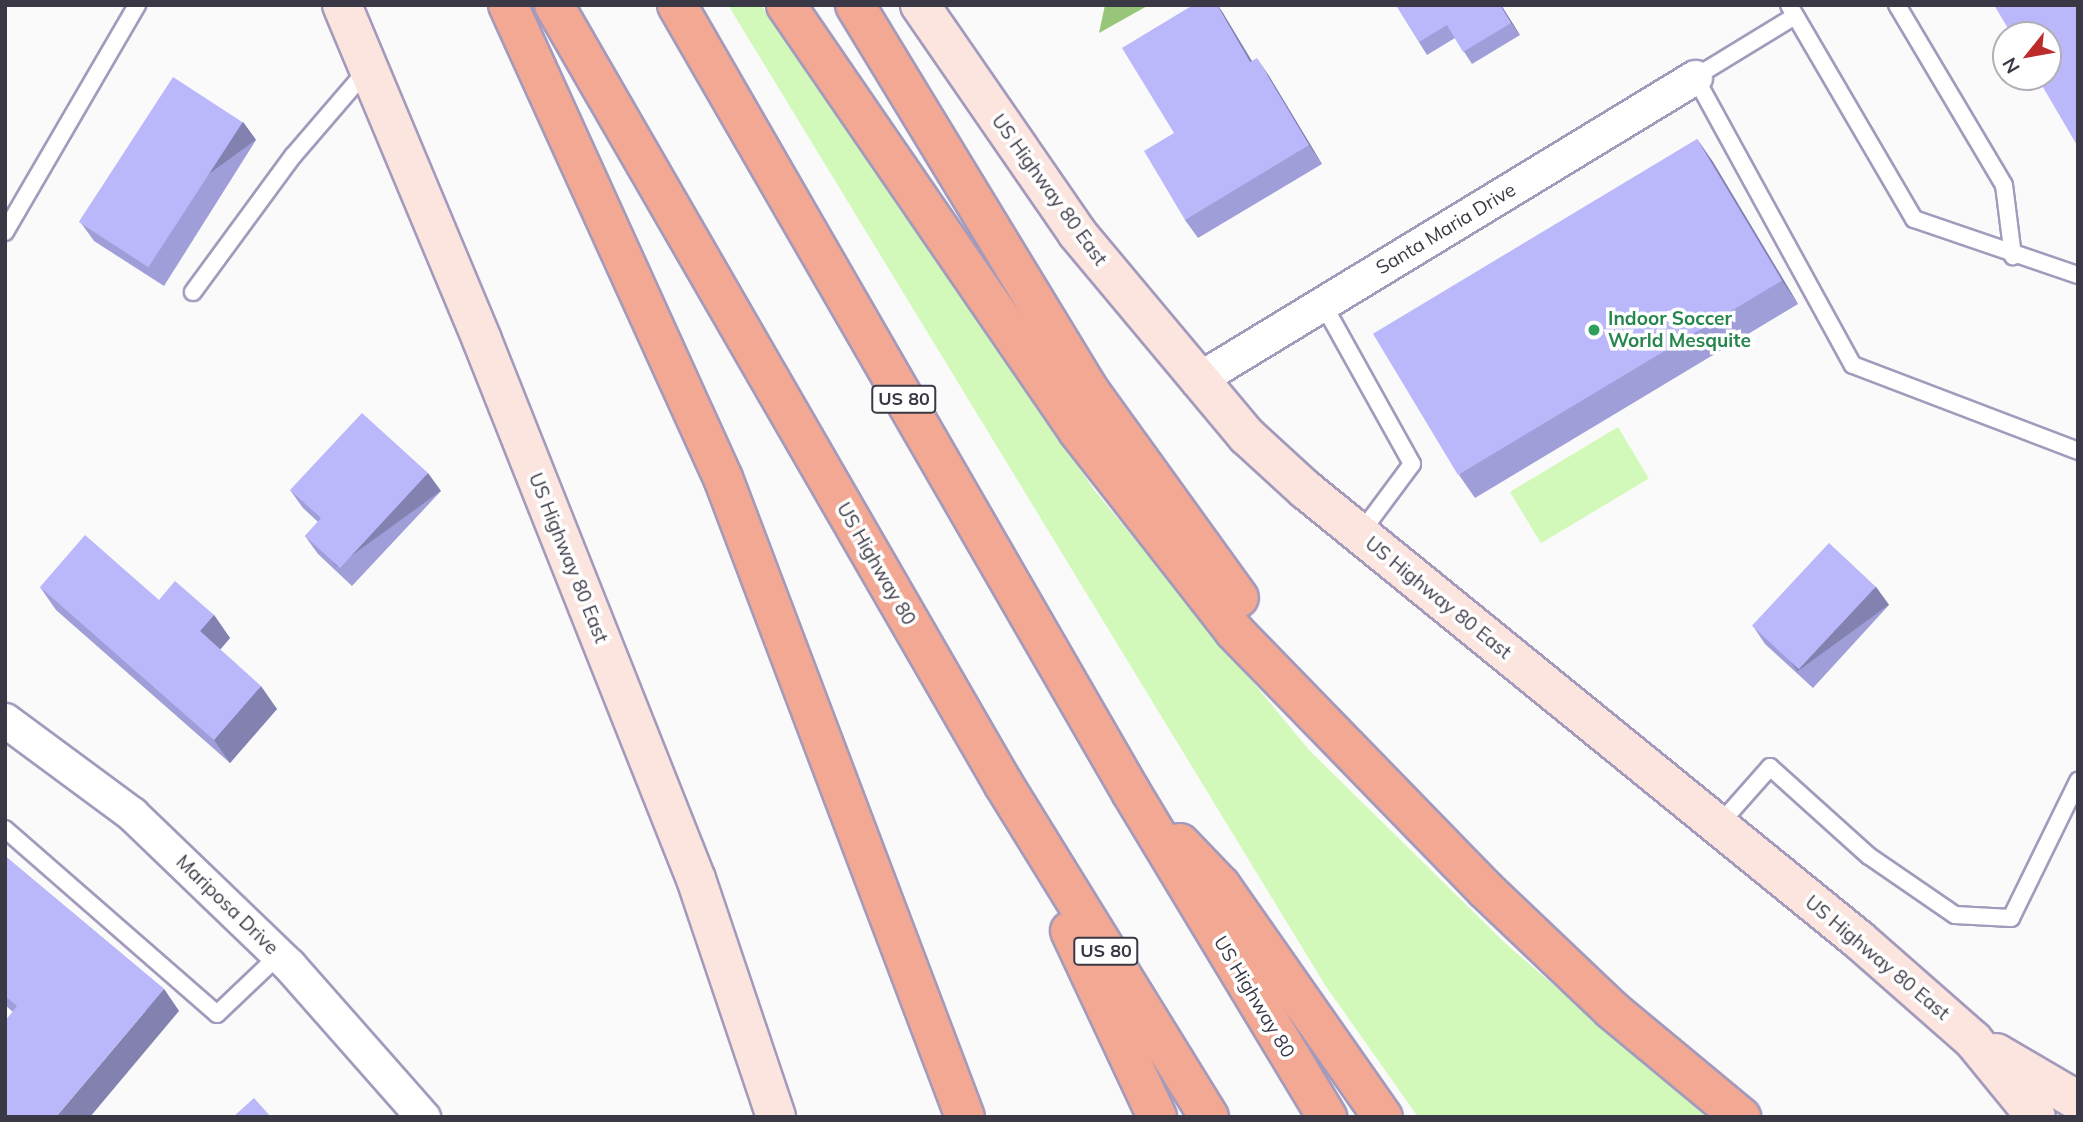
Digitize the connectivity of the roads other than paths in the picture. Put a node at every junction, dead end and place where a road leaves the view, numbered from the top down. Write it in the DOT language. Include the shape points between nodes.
graph roads {
  1 [pos="137,5"];
  2 [pos="342,5"];
  3 [pos="508,5"];
  4 [pos="554,5"];
  5 [pos="677,5"];
  6 [pos="786,5"];
  7 [pos="855,5"];
  8 [pos="920,5"];
  9 [pos="1897,5"];
  10 [pos="1792,11"];
  11 [pos="368,68"];
  12 [pos="1695,77"];
  13 [pos="5,232"];
  14 [pos="2013,256"];
  15 [pos="2078,275"];
  16 [pos="193,292"];
  17 [pos="1323,304"];
  18 [pos="1197,380"];
  19 [pos="2078,451"];
  20 [pos="1360,534"];
  21 [pos="5,720"];
  22 [pos="1343,741"];
  23 [pos="2078,781"];
  24 [pos="1004,785"];
  25 [pos="1131,792"];
  26 [pos="1717,827"];
  27 [pos="5,829"];
  28 [pos="279,955"];
  29 [pos="1973,1040"];
  30 [pos="2078,1101"];
  31 [pos="770,1114"];
  32 [pos="423,1117"];
  33 [pos="965,1117"];
  34 [pos="1157,1117"];
  35 [pos="1209,1117"];
  36 [pos="1326,1117"];
  37 [pos="1383,1117"];
  38 [pos="1741,1117"];
  39 [pos="2036,1117"];
  1 -- 13 [label="lane"];
  2 -- 11 [label="main road, US Highway 80 East"];
  3 -- 33 [label="highway" via="723,478"];
  4 -- 24 [label="highway, US Highway 80 / US 80"];
  5 -- 25 [label="highway, US Highway 80 / US 80"];
  6 -- 22 [label="highway" via="1124,494 1234,631 1283,686"];
  7 -- 22 [label="highway" via="1089,390 1211,561 1298,671"];
  8 -- 18 [label="main road, US Highway 80 East" via="1077,233"];
  9 -- 14 [label="lane" via="2004,185"];
  10 -- 12 [label="lane"];
  10 -- 14 [label="lane" via="1914,219"];
  11 -- 16 [label="lane" via="293,156"];
  11 -- 31 [label="main road, US Highway 80 East" via="696,879"];
  12 -- 17 [label="street, Santa Maria Drive"];
  12 -- 19 [label="lane" via="1853,365"];
  14 -- 15 [label="lane"];
  17 -- 18 [label="street, Santa Maria Drive"];
  17 -- 20 [label="lane" via="1412,464"];
  18 -- 20 [label="main road, US Highway 80 East" via="1247,436"];
  20 -- 26 [label="main road, US Highway 80 East"];
  21 -- 28 [label="street, Mariposa Drive" via="132,814"];
  22 -- 38 [label="highway" via="1431,835 1573,973"];
  23 -- 26 [label="lane" via="2011,918 1955,915 1869,856 1770,767"];
  24 -- 34 [label="highway"];
  24 -- 35 [label="highway, US Highway 80 / US 80"];
  25 -- 36 [label="highway, US Highway 80 / US 80"];
  25 -- 37 [label="highway" via="1221,886"];
  26 -- 29 [label="main road, US Highway 80 East"];
  27 -- 28 [label="lane" via="217,1014"];
  28 -- 32 [label="street, Mariposa Drive"];
  29 -- 30 [label="main road"];
  29 -- 39 [label="main road, US Highway 80 East"];
}
